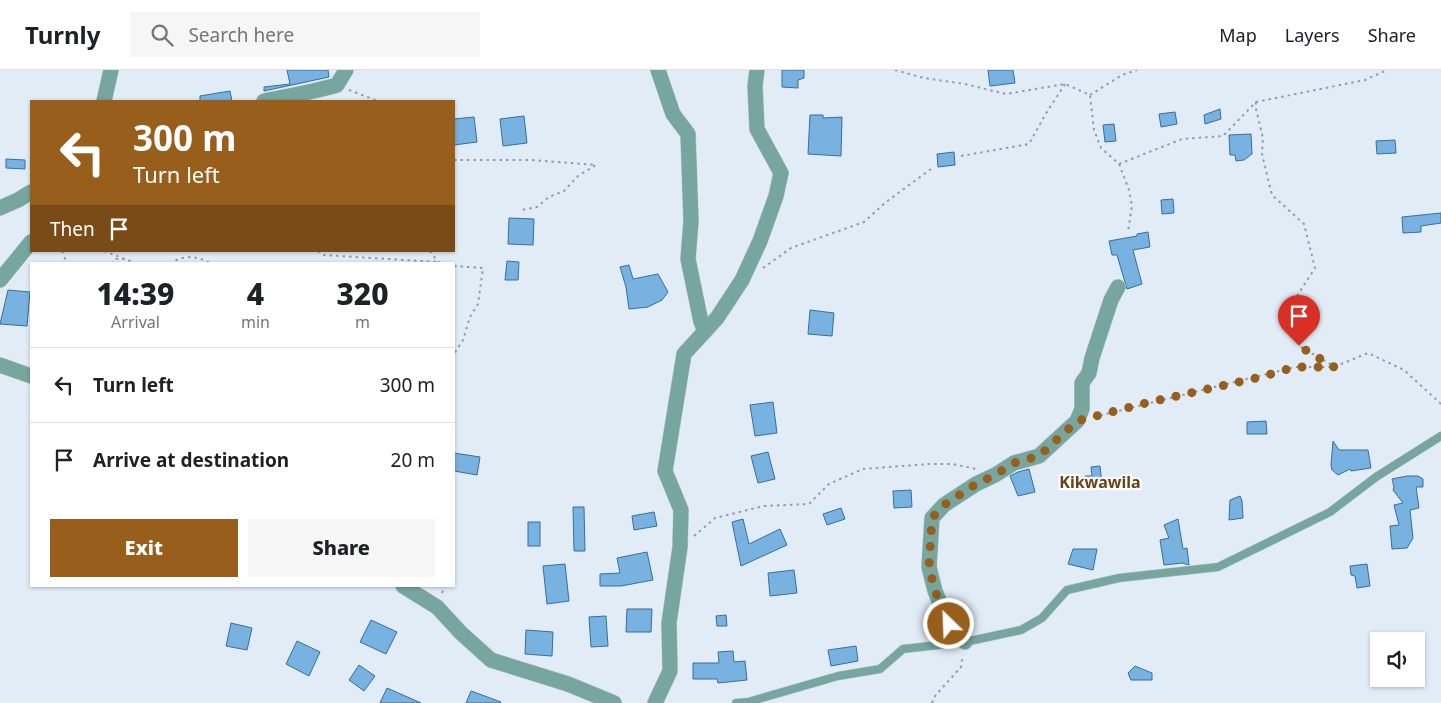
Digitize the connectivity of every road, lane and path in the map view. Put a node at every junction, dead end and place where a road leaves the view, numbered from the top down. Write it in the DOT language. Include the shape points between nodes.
graph roads {
  1 [pos="111,70"];
  2 [pos="346,70"];
  3 [pos="658,70"];
  4 [pos="757,70"];
  5 [pos="895,70"];
  6 [pos="1137,70"];
  7 [pos="1387,70"];
  8 [pos="1065,84"];
  9 [pos="337,85"];
  10 [pos="1090,95"];
  11 [pos="104,100"];
  12 [pos="268,100"];
  13 [pos="375,100"];
  14 [pos="1256,102"];
  15 [pos="961,156"];
  16 [pos="455,160"];
  17 [pos="1119,164"];
  18 [pos="931,169"];
  19 [pos="30,193"];
  20 [pos="0,208"];
  21 [pos="522,210"];
  22 [pos="1128,231"];
  23 [pos="30,243"];
  24 [pos="107,252"];
  25 [pos="319,252"];
  26 [pos="431,252"];
  27 [pos="128,259"];
  28 [pos="114,262"];
  29 [pos="134,262"];
  30 [pos="174,262"];
  31 [pos="209,262"];
  32 [pos="438,262"];
  33 [pos="455,266"];
  34 [pos="762,269"];
  35 [pos="0,280"];
  36 [pos="1118,287"];
  37 [pos="705,331"];
  38 [pos="455,352"];
  39 [pos="0,365"];
  40 [pos="1334,367"];
  41 [pos="30,376"];
  42 [pos="1441,404"];
  43 [pos="1077,421"];
  44 [pos="1441,436"];
  45 [pos="980,469"];
  46 [pos="680,547"];
  47 [pos="405,587"];
  48 [pos="965,642"];
  49 [pos="614,703"];
  50 [pos="655,703"];
  51 [pos="736,703"];
  52 [pos="932,703"];
  1 -- 11 [label="street"];
  2 -- 9 [label="street"];
  3 -- 37 [label="street" via="673,114 688,134 691,221 688,259 700,322"];
  4 -- 37 [label="street" via="757,129 781,173 760,241 742,280"];
  5 -- 8 [label="path" via="1006,94"];
  6 -- 10 [label="path" via="1122,75"];
  7 -- 14 [label="path" via="1364,80"];
  8 -- 10 [label="path"];
  8 -- 15 [label="path" via="1029,144"];
  9 -- 12 [label="street"];
  9 -- 13 [label="path"];
  10 -- 17 [label="path" via="1094,130 1101,148"];
  14 -- 17 [label="path" via="1223,136 1182,138"];
  14 -- 40 [label="path" via="1263,138 1262,154 1272,195 1304,224 1315,268 1288,310 1299,346"];
  16 -- 21 [label="path" via="532,160 596,165 578,176 564,191 536,207"];
  17 -- 22 [label="path" via="1132,206"];
  18 -- 34 [label="path" via="864,222 791,248"];
  19 -- 20 [label="street"];
  23 -- 35 [label="street"];
  24 -- 27 [label="path"];
  25 -- 32 [label="path" via="323,255"];
  26 -- 32 [label="path"];
  27 -- 28 [label="path"];
  27 -- 29 [label="path"];
  30 -- 31 [label="path" via="184,257 202,258"];
  33 -- 38 [label="path" via="483,268 478,304"];
  36 -- 43 [label="street" via="1089,373 1082,383 1082,409"];
  37 -- 46 [label="street" via="684,354 665,471 681,510"];
  39 -- 41 [label="street"];
  40 -- 42 [label="path" via="1368,353 1404,370"];
  40 -- 43 [label="path" via="1295,367"];
  43 -- 48 [label="street" via="1039,456 1014,463 976,484 944,505 932,518 929,567 935,591 949,624"];
  44 -- 48 [label="lane" via="1376,477 1330,512 1218,567 1119,578 1067,590 1042,618 1021,630"];
  45 -- 46 [label="path" via="929,464 863,469 829,484 809,504 764,506 715,518"];
  46 -- 50 [label="street" via="669,623 670,671"];
  47 -- 49 [label="street" via="436,607 491,660 568,684"];
  48 -- 51 [label="lane" via="903,650 880,669 838,676"];
  48 -- 52 [label="path" via="961,668 934,696"];
}
